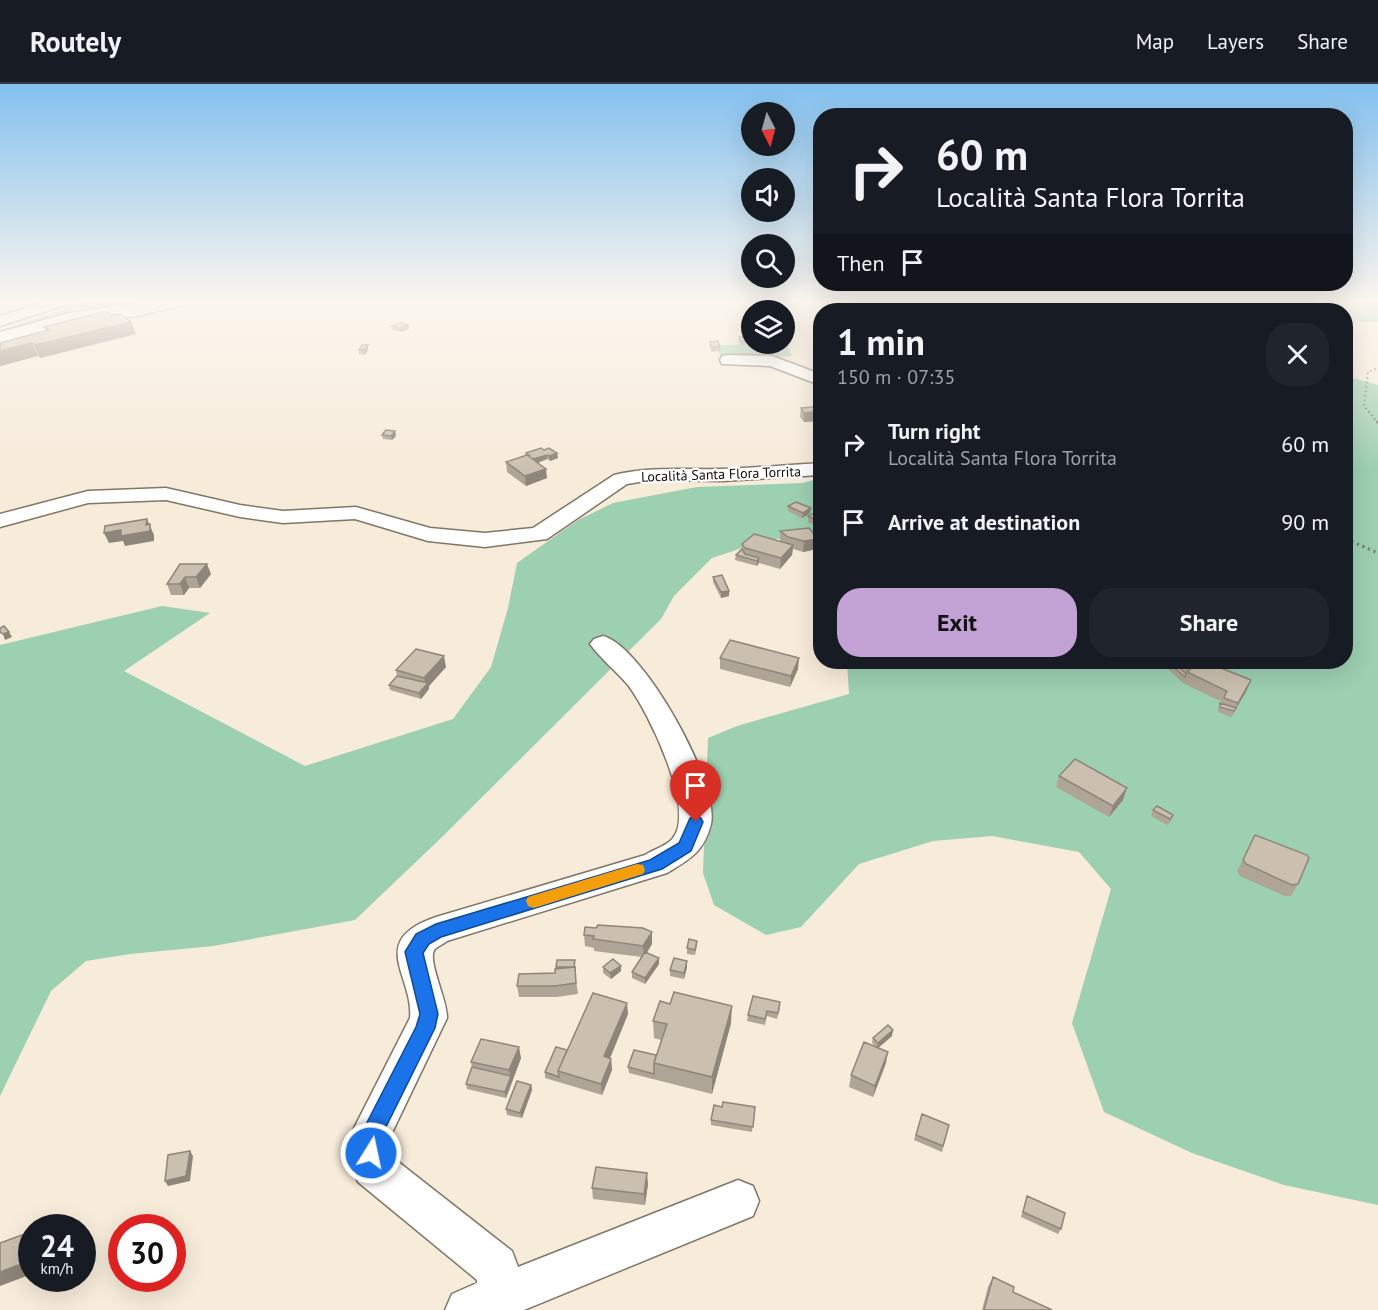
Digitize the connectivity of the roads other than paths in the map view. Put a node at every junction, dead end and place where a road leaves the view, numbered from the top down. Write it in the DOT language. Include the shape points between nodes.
graph roads {
  1 [pos="728,360"];
  2 [pos="813,377"];
  3 [pos="813,469"];
  4 [pos="0,521"];
  5 [pos="603,644"];
  6 [pos="738,1201"];
  7 [pos="485,1303"];
  1 -- 2 [label="street" via="772,361"];
  3 -- 4 [label="street, Località Santa Flora Torrita" via="652,474 621,479 539,534 485,540 428,534 356,513 283,517 166,494 88,497"];
  5 -- 7 [label="street" via="638,680 664,720 685,769 696,822 685,847 656,864 436,931 422,939 414,952 429,1014 369,1138 373,1167 496,1267"];
  6 -- 7 [label="street"];
}
